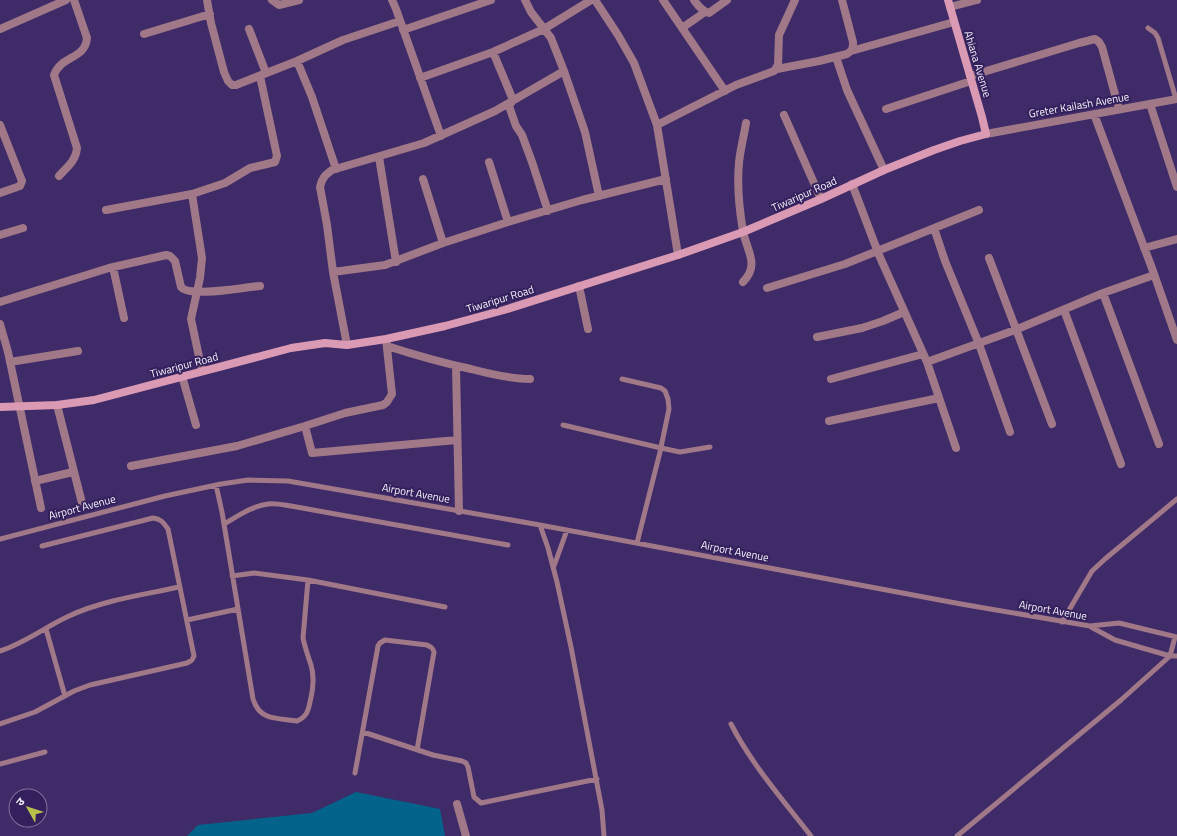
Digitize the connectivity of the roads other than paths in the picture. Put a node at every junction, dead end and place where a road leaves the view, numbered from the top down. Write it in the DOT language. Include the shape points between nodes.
graph roads {
  1 [pos="66,0"];
  2 [pos="74,0"];
  3 [pos="207,0"];
  4 [pos="272,0"];
  5 [pos="299,0"];
  6 [pos="392,0"];
  7 [pos="492,0"];
  8 [pos="525,0"];
  9 [pos="592,0"];
  10 [pos="595,0"];
  11 [pos="663,0"];
  12 [pos="694,0"];
  13 [pos="727,0"];
  14 [pos="795,0"];
  15 [pos="842,0"];
  16 [pos="977,0"];
  17 [pos="949,4"];
  18 [pos="705,12"];
  19 [pos="210,14"];
  20 [pos="400,20"];
  21 [pos="954,22"];
  22 [pos="682,28"];
  23 [pos="1148,28"];
  24 [pos="0,29"];
  25 [pos="249,29"];
  26 [pos="544,29"];
  27 [pos="403,30"];
  28 [pos="144,34"];
  29 [pos="851,51"];
  30 [pos="493,52"];
  31 [pos="836,56"];
  32 [pos="297,60"];
  33 [pos="777,68"];
  34 [pos="564,71"];
  35 [pos="263,75"];
  36 [pos="420,78"];
  37 [pos="970,78"];
  38 [pos="725,91"];
  39 [pos="1176,99"];
  40 [pos="513,100"];
  41 [pos="1150,104"];
  42 [pos="886,109"];
  43 [pos="1118,109"];
  44 [pos="1094,114"];
  45 [pos="784,115"];
  46 [pos="746,123"];
  47 [pos="0,125"];
  48 [pos="657,125"];
  49 [pos="986,134"];
  50 [pos="441,136"];
  51 [pos="379,157"];
  52 [pos="489,162"];
  53 [pos="336,169"];
  54 [pos="884,170"];
  55 [pos="59,176"];
  56 [pos="423,179"];
  57 [pos="666,179"];
  58 [pos="852,184"];
  59 [pos="1177,185"];
  60 [pos="0,193"];
  61 [pos="192,194"];
  62 [pos="599,196"];
  63 [pos="821,199"];
  64 [pos="106,210"];
  65 [pos="979,210"];
  66 [pos="548,211"];
  67 [pos="508,222"];
  68 [pos="23,228"];
  69 [pos="934,228"];
  70 [pos="743,232"];
  71 [pos="0,235"];
  72 [pos="1177,239"];
  73 [pos="443,243"];
  74 [pos="1144,248"];
  75 [pos="878,251"];
  76 [pos="678,255"];
  77 [pos="989,258"];
  78 [pos="396,262"];
  79 [pos="113,267"];
  80 [pos="333,272"];
  81 [pos="1154,275"];
  82 [pos="743,282"];
  83 [pos="260,286"];
  84 [pos="579,286"];
  85 [pos="767,288"];
  86 [pos="197,293"];
  87 [pos="1103,293"];
  88 [pos="0,302"];
  89 [pos="1064,310"];
  90 [pos="904,312"];
  91 [pos="124,318"];
  92 [pos="0,324"];
  93 [pos="588,329"];
  94 [pos="1015,330"];
  95 [pos="817,337"];
  96 [pos="1177,340"];
  97 [pos="387,342"];
  98 [pos="980,344"];
  99 [pos="347,345"];
  100 [pos="78,350"];
  101 [pos="923,354"];
  102 [pos="10,362"];
  103 [pos="926,362"];
  104 [pos="456,366"];
  105 [pos="202,371"];
  106 [pos="182,376"];
  107 [pos="530,379"];
  108 [pos="622,379"];
  109 [pos="831,379"];
  110 [pos="939,398"];
  111 [pos="57,405"];
  112 [pos="0,407"];
  113 [pos="20,407"];
  114 [pos="829,421"];
  115 [pos="1052,424"];
  116 [pos="196,425"];
  117 [pos="563,425"];
  118 [pos="305,426"];
  119 [pos="1010,432"];
  120 [pos="457,440"];
  121 [pos="1159,444"];
  122 [pos="710,447"];
  123 [pos="661,448"];
  124 [pos="956,448"];
  125 [pos="1121,464"];
  126 [pos="131,466"];
  127 [pos="73,472"];
  128 [pos="35,481"];
  129 [pos="216,485"];
  130 [pos="1177,499"];
  131 [pos="82,503"];
  132 [pos="40,508"];
  133 [pos="459,511"];
  134 [pos="224,524"];
  135 [pos="540,525"];
  136 [pos="568,530"];
  137 [pos="0,539"];
  138 [pos="637,543"];
  139 [pos="508,545"];
  140 [pos="42,546"];
  141 [pos="554,567"];
  142 [pos="232,576"];
  143 [pos="308,580"];
  144 [pos="179,587"];
  145 [pos="445,607"];
  146 [pos="238,609"];
  147 [pos="187,620"];
  148 [pos="1062,622"];
  149 [pos="1090,626"];
  150 [pos="46,628"];
  151 [pos="1176,637"];
  152 [pos="0,651"];
  153 [pos="1170,656"];
  154 [pos="1177,656"];
  155 [pos="65,696"];
  156 [pos="0,724"];
  157 [pos="732,724"];
  158 [pos="363,732"];
  159 [pos="417,750"];
  160 [pos="45,752"];
  161 [pos="0,764"];
  162 [pos="355,773"];
  163 [pos="597,780"];
  164 [pos="457,804"];
  165 [pos="466,836"];
  166 [pos="604,836"];
  167 [pos="811,836"];
  168 [pos="958,836"];
  1 -- 24 [label="street"];
  2 -- 55 [label="street" via="87,44 79,53 60,64 54,75 77,148 74,160"];
  3 -- 19 [label="street"];
  4 -- 5 [label="street" via="279,5"];
  6 -- 20 [label="street"];
  7 -- 27 [label="street"];
  8 -- 26 [label="street"];
  9 -- 26 [label="street"];
  10 -- 48 [label="street" via="634,63"];
  11 -- 22 [label="street"];
  12 -- 18 [label="street"];
  13 -- 18 [label="street" via="714,11"];
  14 -- 33 [label="street" via="779,35"];
  15 -- 29 [label="street" via="853,42"];
  16 -- 17 [label="street"];
  17 -- 21 [label="street, Ahiana Avenue"];
  18 -- 22 [label="street"];
  19 -- 28 [label="street"];
  19 -- 35 [label="street" via="228,81 236,85"];
  20 -- 27 [label="street"];
  20 -- 32 [label="street"];
  21 -- 29 [label="street"];
  21 -- 37 [label="street, Ahiana Avenue"];
  22 -- 38 [label="street"];
  23 -- 39 [label="lane" via="1158,38"];
  25 -- 35 [label="street"];
  26 -- 30 [label="street"];
  26 -- 34 [label="street" via="551,38"];
  27 -- 36 [label="street"];
  29 -- 31 [label="street"];
  30 -- 36 [label="street"];
  30 -- 40 [label="street"];
  31 -- 33 [label="street"];
  31 -- 54 [label="street" via="847,90"];
  32 -- 35 [label="street"];
  32 -- 53 [label="street"];
  33 -- 38 [label="street"];
  34 -- 40 [label="street"];
  34 -- 62 [label="street" via="585,132"];
  35 -- 61 [label="street" via="277,160 250,168 225,183"];
  36 -- 50 [label="street"];
  37 -- 42 [label="street"];
  37 -- 43 [label="street" via="1095,39 1102,47"];
  37 -- 49 [label="street, Ahiana Avenue"];
  38 -- 48 [label="street"];
  39 -- 41 [label="street, Greter Kailash Avenue"];
  40 -- 50 [label="street"];
  40 -- 66 [label="street" via="509,106 532,162"];
  41 -- 43 [label="street, Greter Kailash Avenue"];
  41 -- 59 [label="street"];
  43 -- 44 [label="street, Greter Kailash Avenue"];
  44 -- 49 [label="street, Greter Kailash Avenue"];
  44 -- 74 [label="street"];
  45 -- 63 [label="street"];
  46 -- 70 [label="street" via="738,181"];
  47 -- 60 [label="street" via="22,181 20,186"];
  48 -- 57 [label="street"];
  49 -- 54 [label="street, Tiwaripur Road" via="941,147"];
  50 -- 51 [label="street"];
  51 -- 53 [label="street"];
  51 -- 78 [label="street"];
  52 -- 67 [label="street"];
  53 -- 80 [label="street" via="324,176 320,187"];
  54 -- 58 [label="street, Tiwaripur Road"];
  56 -- 73 [label="street"];
  57 -- 62 [label="street"];
  57 -- 76 [label="street"];
  58 -- 63 [label="street, Tiwaripur Road"];
  58 -- 75 [label="street"];
  61 -- 64 [label="street"];
  61 -- 86 [label="street" via="202,258"];
  62 -- 66 [label="street"];
  63 -- 70 [label="street, Tiwaripur Road"];
  65 -- 69 [label="street"];
  66 -- 67 [label="street"];
  67 -- 73 [label="street"];
  68 -- 71 [label="street"];
  69 -- 75 [label="street"];
  69 -- 98 [label="street"];
  70 -- 76 [label="street, Tiwaripur Road"];
  70 -- 82 [label="street" via="752,263 750,275"];
  72 -- 74 [label="street"];
  73 -- 78 [label="street"];
  74 -- 81 [label="street"];
  75 -- 85 [label="street"];
  75 -- 90 [label="street"];
  76 -- 84 [label="street, Tiwaripur Road"];
  77 -- 94 [label="street"];
  78 -- 80 [label="street"];
  79 -- 86 [label="street" via="170,256 175,262 181,287"];
  79 -- 88 [label="street"];
  79 -- 91 [label="street"];
  80 -- 99 [label="street"];
  81 -- 87 [label="street"];
  81 -- 96 [label="street"];
  83 -- 86 [label="street"];
  84 -- 93 [label="street"];
  84 -- 97 [label="street, Tiwaripur Road" via="504,310"];
  86 -- 105 [label="street" via="191,319"];
  87 -- 89 [label="street"];
  87 -- 121 [label="street"];
  89 -- 94 [label="street"];
  89 -- 125 [label="street"];
  90 -- 95 [label="street" via="862,328"];
  90 -- 101 [label="street"];
  92 -- 102 [label="street"];
  94 -- 98 [label="street"];
  94 -- 115 [label="street"];
  97 -- 99 [label="street, Tiwaripur Road"];
  97 -- 104 [label="street"];
  97 -- 118 [label="street" via="392,394 387,402"];
  98 -- 103 [label="street"];
  98 -- 119 [label="street"];
  99 -- 105 [label="street, Tiwaripur Road" via="325,343 291,348"];
  100 -- 102 [label="street"];
  101 -- 103 [label="street"];
  101 -- 109 [label="street"];
  102 -- 113 [label="street"];
  103 -- 110 [label="street"];
  104 -- 107 [label="street"];
  104 -- 120 [label="street"];
  105 -- 106 [label="street, Tiwaripur Road"];
  106 -- 111 [label="street, Tiwaripur Road" via="94,400"];
  106 -- 116 [label="street"];
  108 -- 123 [label="lane" via="654,385 665,391 669,410"];
  110 -- 114 [label="street"];
  110 -- 124 [label="street"];
  111 -- 113 [label="street, Tiwaripur Road"];
  111 -- 127 [label="street"];
  112 -- 113 [label="street, Tiwaripur Road"];
  113 -- 128 [label="street"];
  117 -- 123 [label="lane"];
  118 -- 120 [label="street" via="312,453"];
  118 -- 126 [label="street" via="237,446"];
  120 -- 133 [label="street"];
  122 -- 123 [label="lane" via="680,452"];
  123 -- 138 [label="lane"];
  127 -- 128 [label="street"];
  127 -- 131 [label="street"];
  128 -- 132 [label="street"];
  129 -- 133 [label="lane, Airport Avenue" via="248,480 288,481"];
  129 -- 134 [label="lane"];
  129 -- 137 [label="lane, Airport Avenue"];
  130 -- 148 [label="lane" via="1092,571"];
  133 -- 135 [label="lane, Airport Avenue"];
  134 -- 139 [label="lane" via="247,510 270,504"];
  134 -- 142 [label="lane"];
  135 -- 136 [label="lane, Airport Avenue"];
  135 -- 141 [label="lane"];
  136 -- 138 [label="lane, Airport Avenue"];
  136 -- 141 [label="lane"];
  138 -- 148 [label="lane, Airport Avenue"];
  140 -- 144 [label="lane" via="158,518 168,528"];
  141 -- 163 [label="lane"];
  142 -- 143 [label="lane" via="254,573"];
  142 -- 146 [label="lane"];
  143 -- 145 [label="lane"];
  143 -- 146 [label="lane" via="303,638 312,666 314,686 306,716 297,721 264,716 255,706"];
  144 -- 147 [label="lane"];
  144 -- 150 [label="lane" via="92,607"];
  146 -- 147 [label="lane"];
  147 -- 155 [label="lane" via="194,656 192,660 90,685"];
  148 -- 149 [label="lane, Airport Avenue"];
  149 -- 151 [label="lane, Airport Avenue" via="1119,623"];
  149 -- 153 [label="lane" via="1115,640"];
  150 -- 152 [label="lane"];
  150 -- 155 [label="lane"];
  151 -- 153 [label="lane, Airport Avenue"];
  153 -- 154 [label="lane"];
  153 -- 168 [label="lane"];
  155 -- 156 [label="lane" via="35,712"];
  157 -- 167 [label="lane" via="753,761"];
  158 -- 159 [label="lane"];
  158 -- 159 [label="lane" via="380,643 391,640 427,645 434,652"];
  158 -- 162 [label="lane"];
  159 -- 163 [label="lane" via="466,763 474,797 481,803"];
  160 -- 161 [label="lane"];
  163 -- 166 [label="lane"];
  164 -- 165 [label="street"];
}
